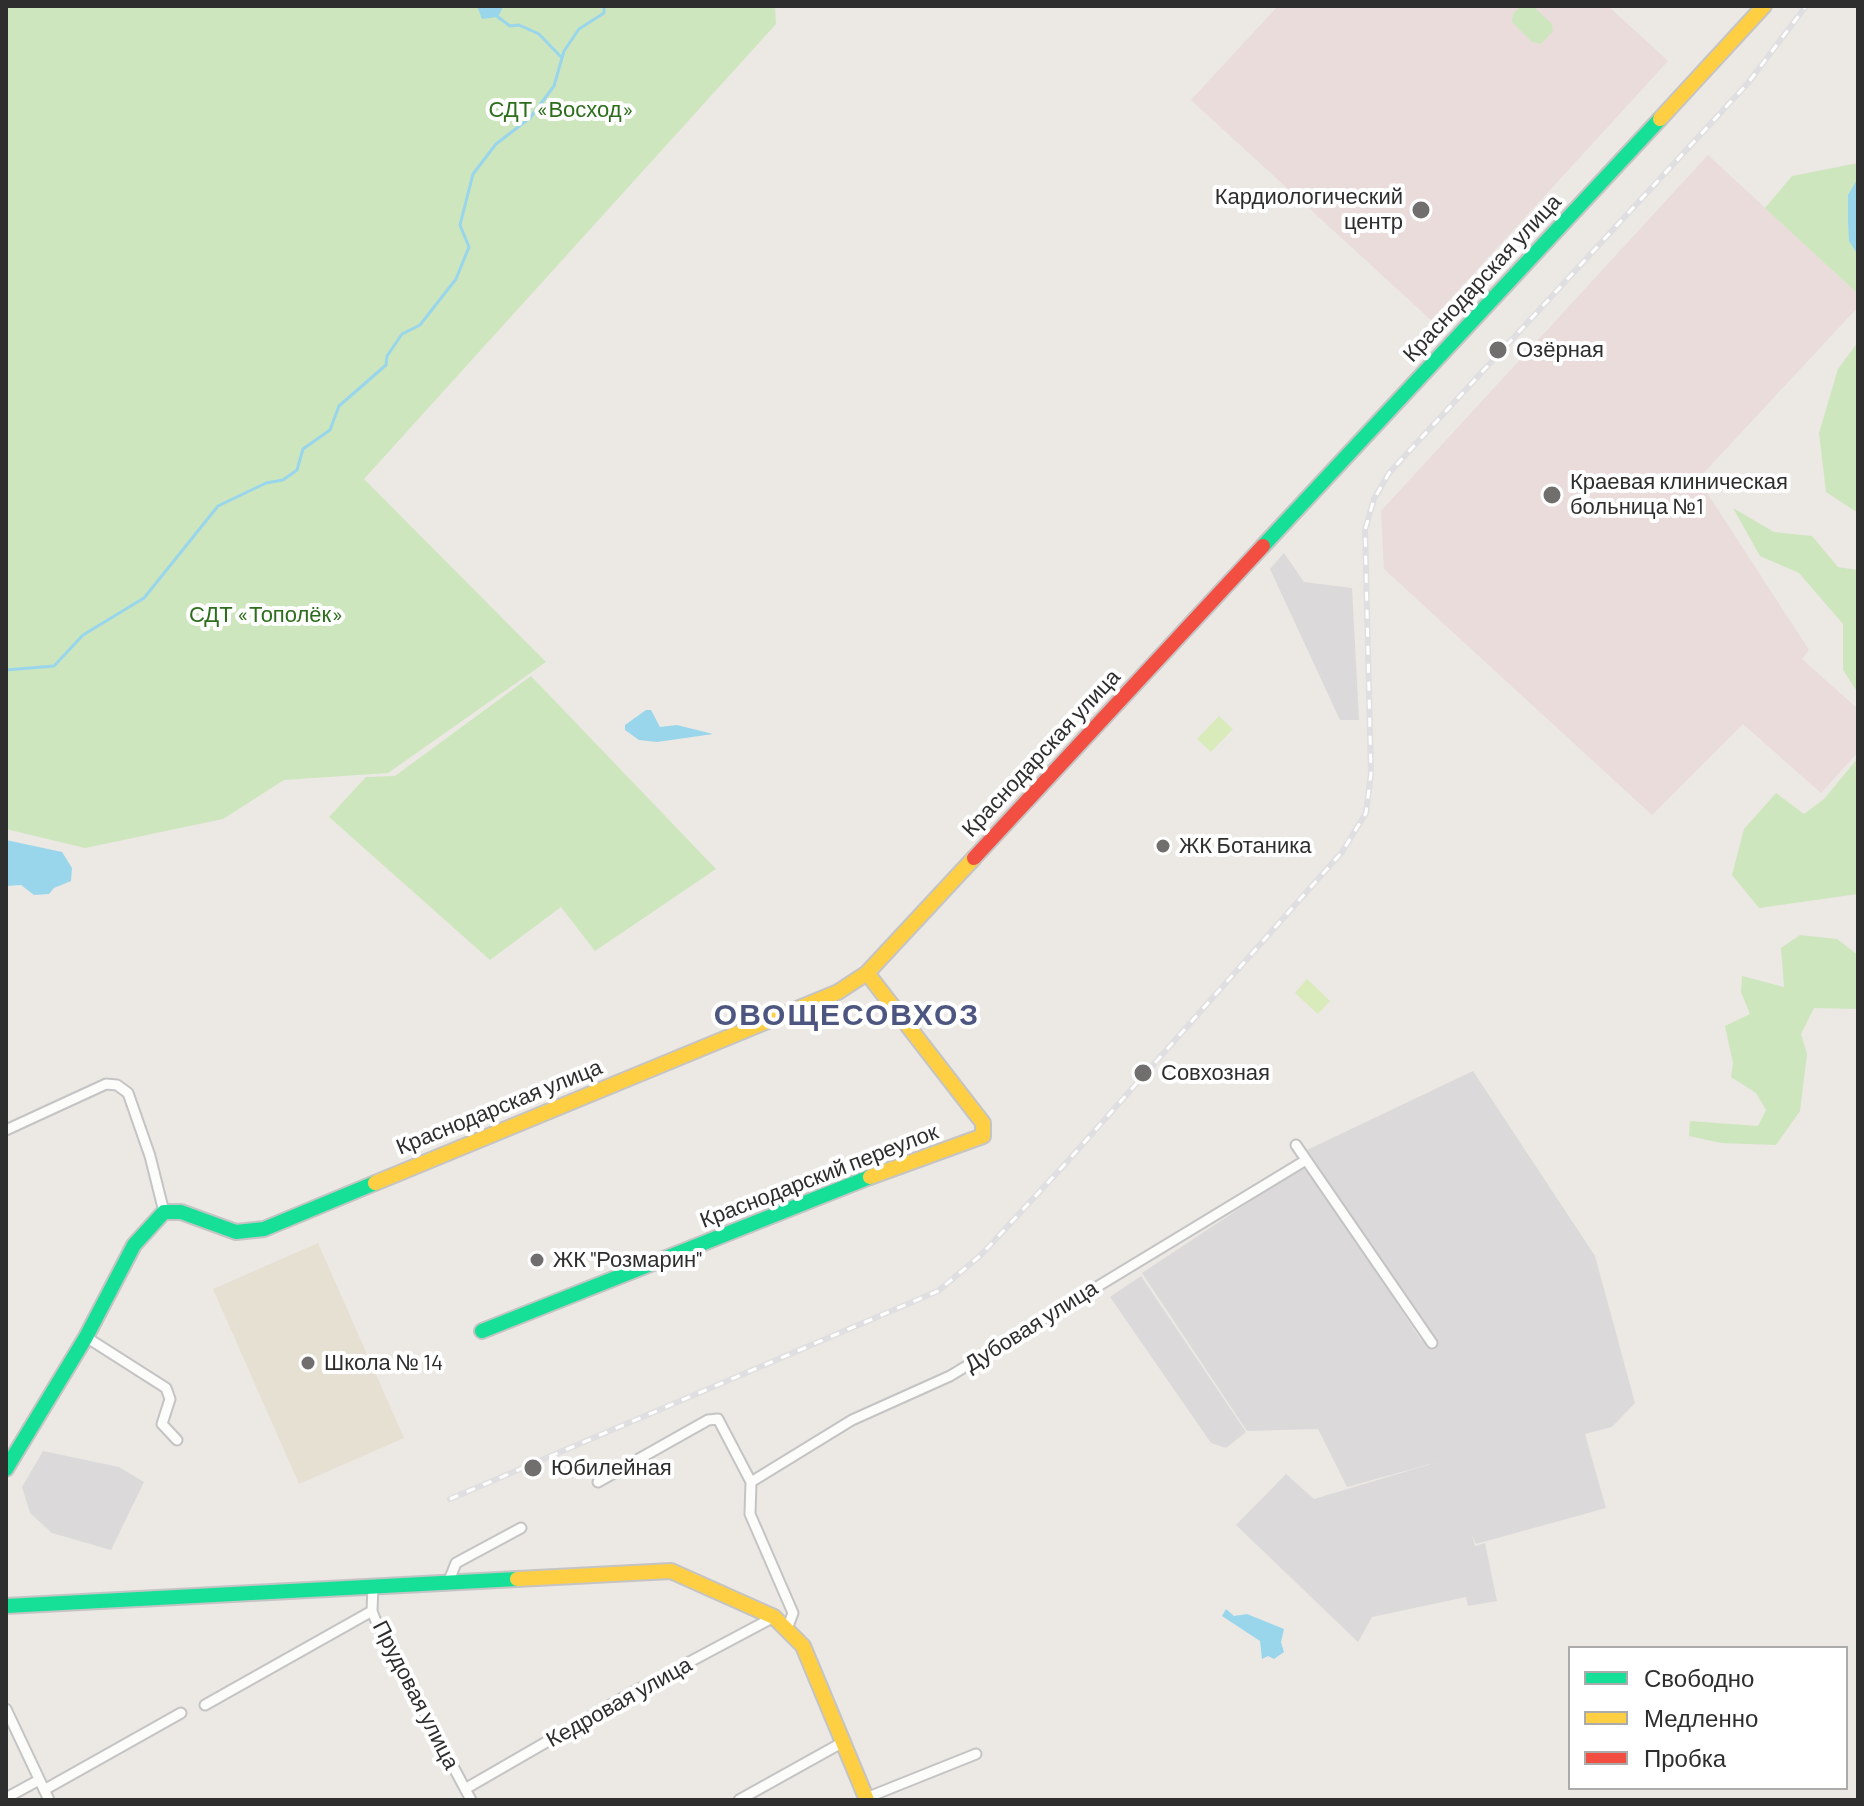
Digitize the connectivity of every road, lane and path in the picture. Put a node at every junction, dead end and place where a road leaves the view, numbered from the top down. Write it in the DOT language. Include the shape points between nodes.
graph roads {
  1 [pos="1761,7"];
  2 [pos="867,973"];
  3 [pos="6,1130"];
  4 [pos="1296,1145"];
  5 [pos="1306,1160"];
  6 [pos="164,1212"];
  7 [pos="482,1331"];
  8 [pos="86,1337"];
  9 [pos="1432,1343"];
  10 [pos="177,1440"];
  11 [pos="6,1469"];
  12 [pos="598,1482"];
  13 [pos="751,1482"];
  14 [pos="521,1528"];
  15 [pos="448,1583"];
  16 [pos="373,1586"];
  17 [pos="6,1606"];
  18 [pos="372,1611"];
  19 [pos="774,1617"];
  20 [pos="787,1629"];
  21 [pos="205,1705"];
  22 [pos="6,1709"];
  23 [pos="181,1713"];
  24 [pos="845,1741"];
  25 [pos="976,1754"];
  26 [pos="41,1785"];
  27 [pos="465,1789"];
  28 [pos="6,1798"];
  29 [pos="866,1799"];
  30 [pos="49,1800"];
  31 [pos="471,1800"];
  32 [pos="739,1800"];
  1 -- 2 [label="street, Краснодарская улица"];
  2 -- 6 [label="street, Краснодарская улица" via="838,992 264,1229 236,1232 181,1212"];
  2 -- 7 [label="street, Краснодарский переулок" via="983,1123 983,1136"];
  3 -- 6 [label="street" via="106,1084 117,1085 128,1093"];
  4 -- 5 [label="street"];
  5 -- 9 [label="street"];
  5 -- 13 [label="street, Дубовая улица" via="950,1376 852,1420"];
  6 -- 8 [label="street" via="134,1245"];
  8 -- 10 [label="street" via="166,1388 170,1399 162,1424"];
  8 -- 11 [label="street"];
  12 -- 13 [label="street" via="718,1419"];
  13 -- 20 [label="street" via="750,1514 793,1613"];
  14 -- 15 [label="street" via="456,1563"];
  15 -- 16 [label="street"];
  15 -- 19 [label="street" via="671,1571 711,1584"];
  16 -- 17 [label="street"];
  16 -- 18 [label="street, Прудовая улица"];
  18 -- 21 [label="street"];
  18 -- 27 [label="street, Прудовая улица"];
  19 -- 20 [label="street"];
  19 -- 27 [label="street, Кедровая улица"];
  20 -- 24 [label="street" via="803,1646"];
  22 -- 26 [label="street"];
  23 -- 26 [label="street"];
  24 -- 29 [label="street"];
  24 -- 32 [label="street"];
  25 -- 29 [label="street"];
  26 -- 28 [label="street"];
  26 -- 30 [label="street"];
  27 -- 31 [label="street, Прудовая улица"];
}
